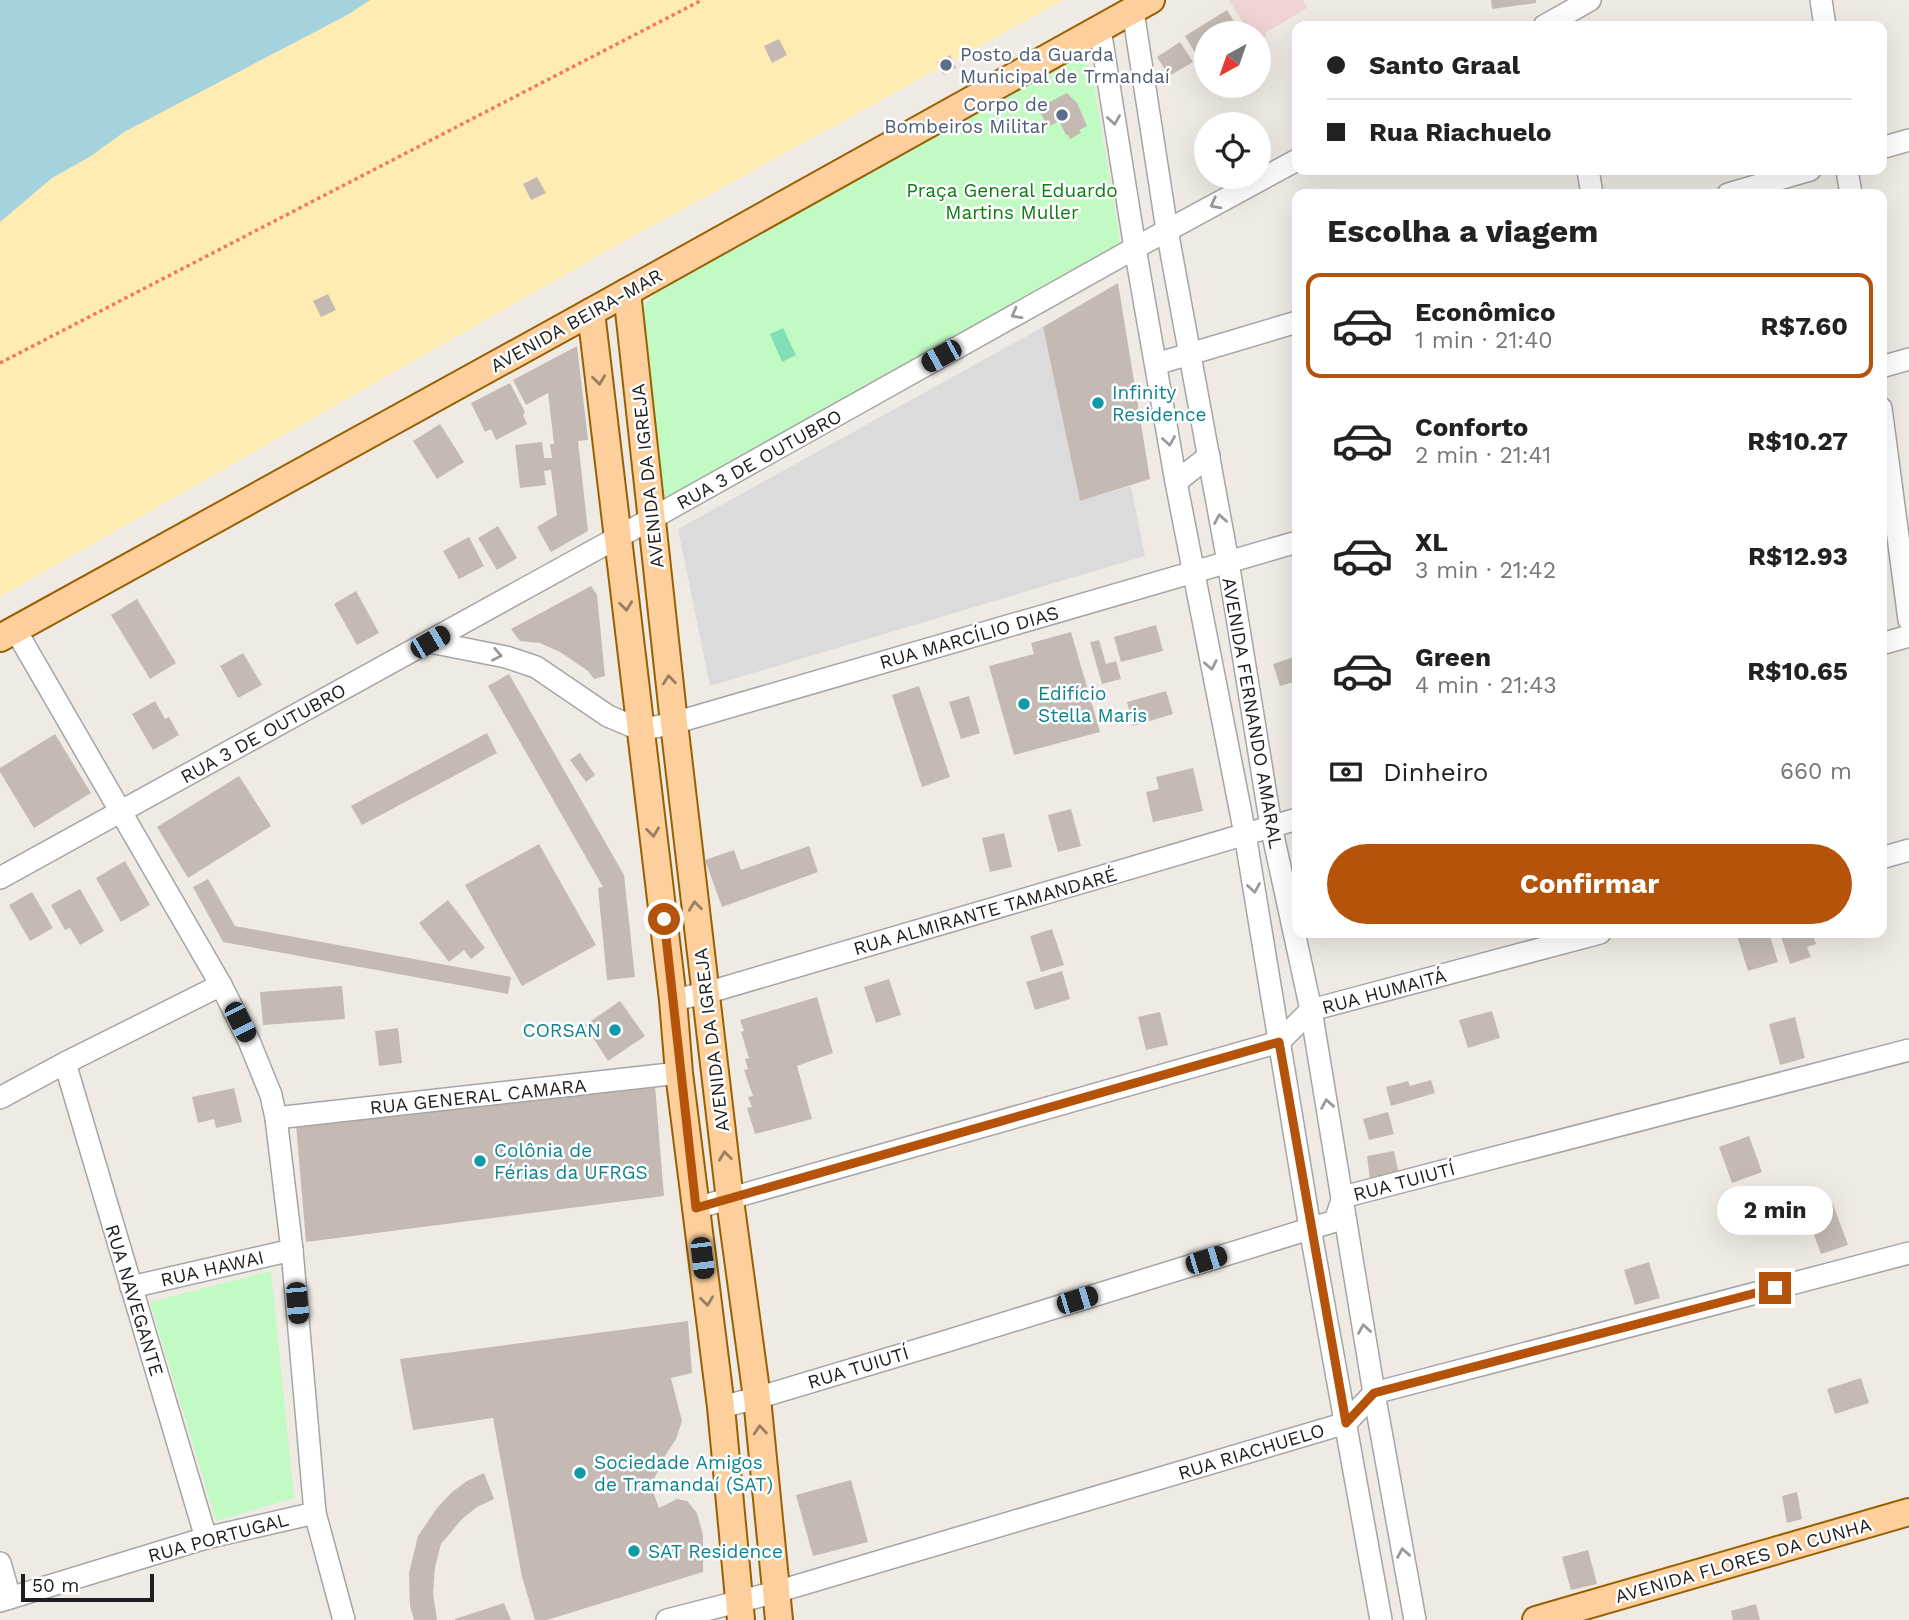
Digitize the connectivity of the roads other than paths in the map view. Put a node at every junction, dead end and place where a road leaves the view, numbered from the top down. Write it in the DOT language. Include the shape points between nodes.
graph roads {
  1 [pos="1590,0"];
  2 [pos="1821,0"];
  3 [pos="1142,6"];
  4 [pos="1557,17"];
  5 [pos="1824,21"];
  6 [pos="1100,29"];
  7 [pos="1909,140"];
  8 [pos="1887,146"];
  9 [pos="1292,163"];
  10 [pos="1793,175"];
  11 [pos="1745,189"];
  12 [pos="1167,230"];
  13 [pos="1135,248"];
  14 [pos="626,292"];
  15 [pos="591,312"];
  16 [pos="1292,324"];
  17 [pos="1190,354"];
  18 [pos="1909,359"];
  19 [pos="1156,364"];
  20 [pos="1887,365"];
  21 [pos="1887,453"];
  22 [pos="1209,456"];
  23 [pos="1176,482"];
  24 [pos="651,519"];
  25 [pos="617,536"];
  26 [pos="1292,543"];
  27 [pos="1228,562"];
  28 [pos="1193,573"];
  29 [pos="1909,620"];
  30 [pos="8,633"];
  31 [pos="1909,636"];
  32 [pos="430,642"];
  33 [pos="1887,642"];
  34 [pos="674,723"];
  35 [pos="641,730"];
  36 [pos="120,811"];
  37 [pos="1292,820"];
  38 [pos="1271,826"];
  39 [pos="1245,834"];
  40 [pos="1909,850"];
  41 [pos="1887,856"];
  42 [pos="0,878"];
  43 [pos="1292,923"];
  44 [pos="1295,938"];
  45 [pos="1582,938"];
  46 [pos="221,985"];
  47 [pos="706,993"];
  48 [pos="673,1000"];
  49 [pos="1311,1010"];
  50 [pos="1279,1042"];
  51 [pos="1909,1050"];
  52 [pos="65,1063"];
  53 [pos="680,1073"];
  54 [pos="0,1098"];
  55 [pos="276,1118"];
  56 [pos="1343,1197"];
  57 [pos="730,1200"];
  58 [pos="696,1208"];
  59 [pos="1310,1228"];
  60 [pos="292,1250"];
  61 [pos="1909,1253"];
  62 [pos="131,1287"];
  63 [pos="1374,1393"];
  64 [pos="757,1398"];
  65 [pos="721,1407"];
  66 [pos="1346,1423"];
  67 [pos="1909,1512"];
  68 [pos="315,1513"];
  69 [pos="206,1538"];
  70 [pos="0,1563"];
  71 [pos="776,1592"];
  72 [pos="5,1599"];
  73 [pos="740,1610"];
  74 [pos="344,1620"];
  75 [pos="667,1620"];
  76 [pos="779,1620"];
  77 [pos="1381,1620"];
  78 [pos="1415,1620"];
  79 [pos="1536,1620"];
  1 -- 4 [label="street"];
  2 -- 5 [label="street"];
  3 -- 6 [label="main road, AVENIDA BEIRA-MAR"];
  3 -- 12 [label="street, AVENIDA FERNANDO AMARAL"];
  6 -- 13 [label="street, AVENIDA FERNANDO AMARAL, one-way"];
  6 -- 14 [label="main road, AVENIDA BEIRA-MAR"];
  7 -- 8 [label="street"];
  9 -- 12 [label="street, RUA 3 DE OUTUBRO, one-way"];
  10 -- 11 [label="street"];
  12 -- 13 [label="street, RUA 3 DE OUTUBRO"];
  12 -- 17 [label="street, AVENIDA FERNANDO AMARAL"];
  13 -- 19 [label="street, AVENIDA FERNANDO AMARAL"];
  13 -- 24 [label="street, RUA 3 DE OUTUBRO, one-way"];
  14 -- 15 [label="main road, AVENIDA BEIRA-MAR"];
  14 -- 24 [label="main road, AVENIDA DA IGREJA"];
  15 -- 25 [label="main road, AVENIDA DA IGREJA, one-way"];
  15 -- 30 [label="main road, AVENIDA BEIRA-MAR"];
  16 -- 17 [label="street"];
  17 -- 19 [label="street"];
  17 -- 22 [label="street, AVENIDA FERNANDO AMARAL"];
  18 -- 20 [label="street"];
  19 -- 23 [label="street, AVENIDA FERNANDO AMARAL, one-way"];
  21 -- 29 [label="street"];
  22 -- 23 [label="street"];
  27 -- 22 [label="street, AVENIDA FERNANDO AMARAL, one-way"];
  23 -- 28 [label="street, AVENIDA FERNANDO AMARAL"];
  24 -- 25 [label="street, RUA 3 DE OUTUBRO"];
  34 -- 24 [label="main road, AVENIDA DA IGREJA, one-way"];
  25 -- 32 [label="street, RUA 3 DE OUTUBRO"];
  25 -- 35 [label="main road, AVENIDA DA IGREJA, one-way"];
  26 -- 27 [label="street, RUA MARCÍLIO DIAS"];
  27 -- 28 [label="street, RUA MARCÍLIO DIAS"];
  27 -- 38 [label="street, AVENIDA FERNANDO AMARAL"];
  28 -- 34 [label="street, RUA MARCÍLIO DIAS"];
  28 -- 39 [label="street, AVENIDA FERNANDO AMARAL, one-way"];
  30 -- 36 [label="street"];
  31 -- 33 [label="street"];
  32 -- 35 [label="street, one-way" via="536,667 608,716"];
  32 -- 36 [label="street, RUA 3 DE OUTUBRO"];
  34 -- 35 [label="street, RUA MARCÍLIO DIAS"];
  47 -- 34 [label="main road, AVENIDA DA IGREJA, one-way"];
  35 -- 48 [label="main road, AVENIDA DA IGREJA, one-way"];
  36 -- 42 [label="street, RUA 3 DE OUTUBRO"];
  36 -- 46 [label="street"];
  37 -- 38 [label="street, RUA ALMIRANTE TAMANDARÉ"];
  38 -- 39 [label="street, RUA ALMIRANTE TAMANDARÉ"];
  38 -- 43 [label="street, AVENIDA FERNANDO AMARAL"];
  39 -- 47 [label="street, RUA ALMIRANTE TAMANDARÉ"];
  39 -- 50 [label="street, AVENIDA FERNANDO AMARAL, one-way"];
  40 -- 41 [label="street"];
  44 -- 49 [label="street, AVENIDA FERNANDO AMARAL"];
  45 -- 49 [label="street, RUA HUMAITÁ"];
  46 -- 52 [label="street"];
  46 -- 55 [label="street" via="249,1041"];
  47 -- 48 [label="street, RUA ALMIRANTE TAMANDARÉ"];
  57 -- 47 [label="main road, AVENIDA DA IGREJA, one-way"];
  48 -- 53 [label="main road, AVENIDA DA IGREJA"];
  49 -- 50 [label="street, RUA HUMAITÁ"];
  56 -- 49 [label="street, AVENIDA FERNANDO AMARAL, one-way"];
  50 -- 57 [label="street, RUA HUMAITÁ"];
  50 -- 59 [label="street, AVENIDA FERNANDO AMARAL"];
  51 -- 56 [label="street, RUA TUIUTÍ"];
  52 -- 54 [label="street"];
  52 -- 62 [label="street, RUA NAVEGANTE"];
  53 -- 55 [label="street, RUA GENERAL CAMARA"];
  53 -- 58 [label="main road, AVENIDA DA IGREJA"];
  55 -- 60 [label="street"];
  56 -- 59 [label="street, RUA TUIUTÍ" via="1335,1221"];
  63 -- 56 [label="street, AVENIDA FERNANDO AMARAL, one-way"];
  57 -- 58 [label="street, RUA HUMAITÁ"];
  57 -- 64 [label="main road, AVENIDA DA IGREJA"];
  58 -- 65 [label="main road, AVENIDA DA IGREJA, one-way"];
  59 -- 64 [label="street, RUA TUIUTÍ"];
  59 -- 66 [label="street, AVENIDA FERNANDO AMARAL"];
  60 -- 62 [label="street, RUA HAWAI"];
  60 -- 68 [label="street"];
  61 -- 63 [label="street"];
  62 -- 69 [label="street, RUA NAVEGANTE"];
  63 -- 66 [label="street, RUA RIACHUELO"];
  78 -- 63 [label="street, AVENIDA FERNANDO AMARAL, one-way"];
  64 -- 65 [label="street, RUA TUIUTÍ"];
  71 -- 64 [label="main road, AVENIDA DA IGREJA, one-way"];
  65 -- 73 [label="main road, AVENIDA DA IGREJA"];
  66 -- 71 [label="street, RUA RIACHUELO"];
  66 -- 77 [label="street, AVENIDA FERNANDO AMARAL"];
  67 -- 79 [label="main road, AVENIDA FLORES DA CUNHA"];
  68 -- 69 [label="street, RUA PORTUGAL"];
  68 -- 74 [label="street"];
  69 -- 72 [label="street, RUA PORTUGAL"];
  70 -- 72 [label="street"];
  71 -- 73 [label="street, RUA RIACHUELO"];
  71 -- 76 [label="main road, AVENIDA DA IGREJA"];
  73 -- 75 [label="street, RUA RIACHUELO"];
}
